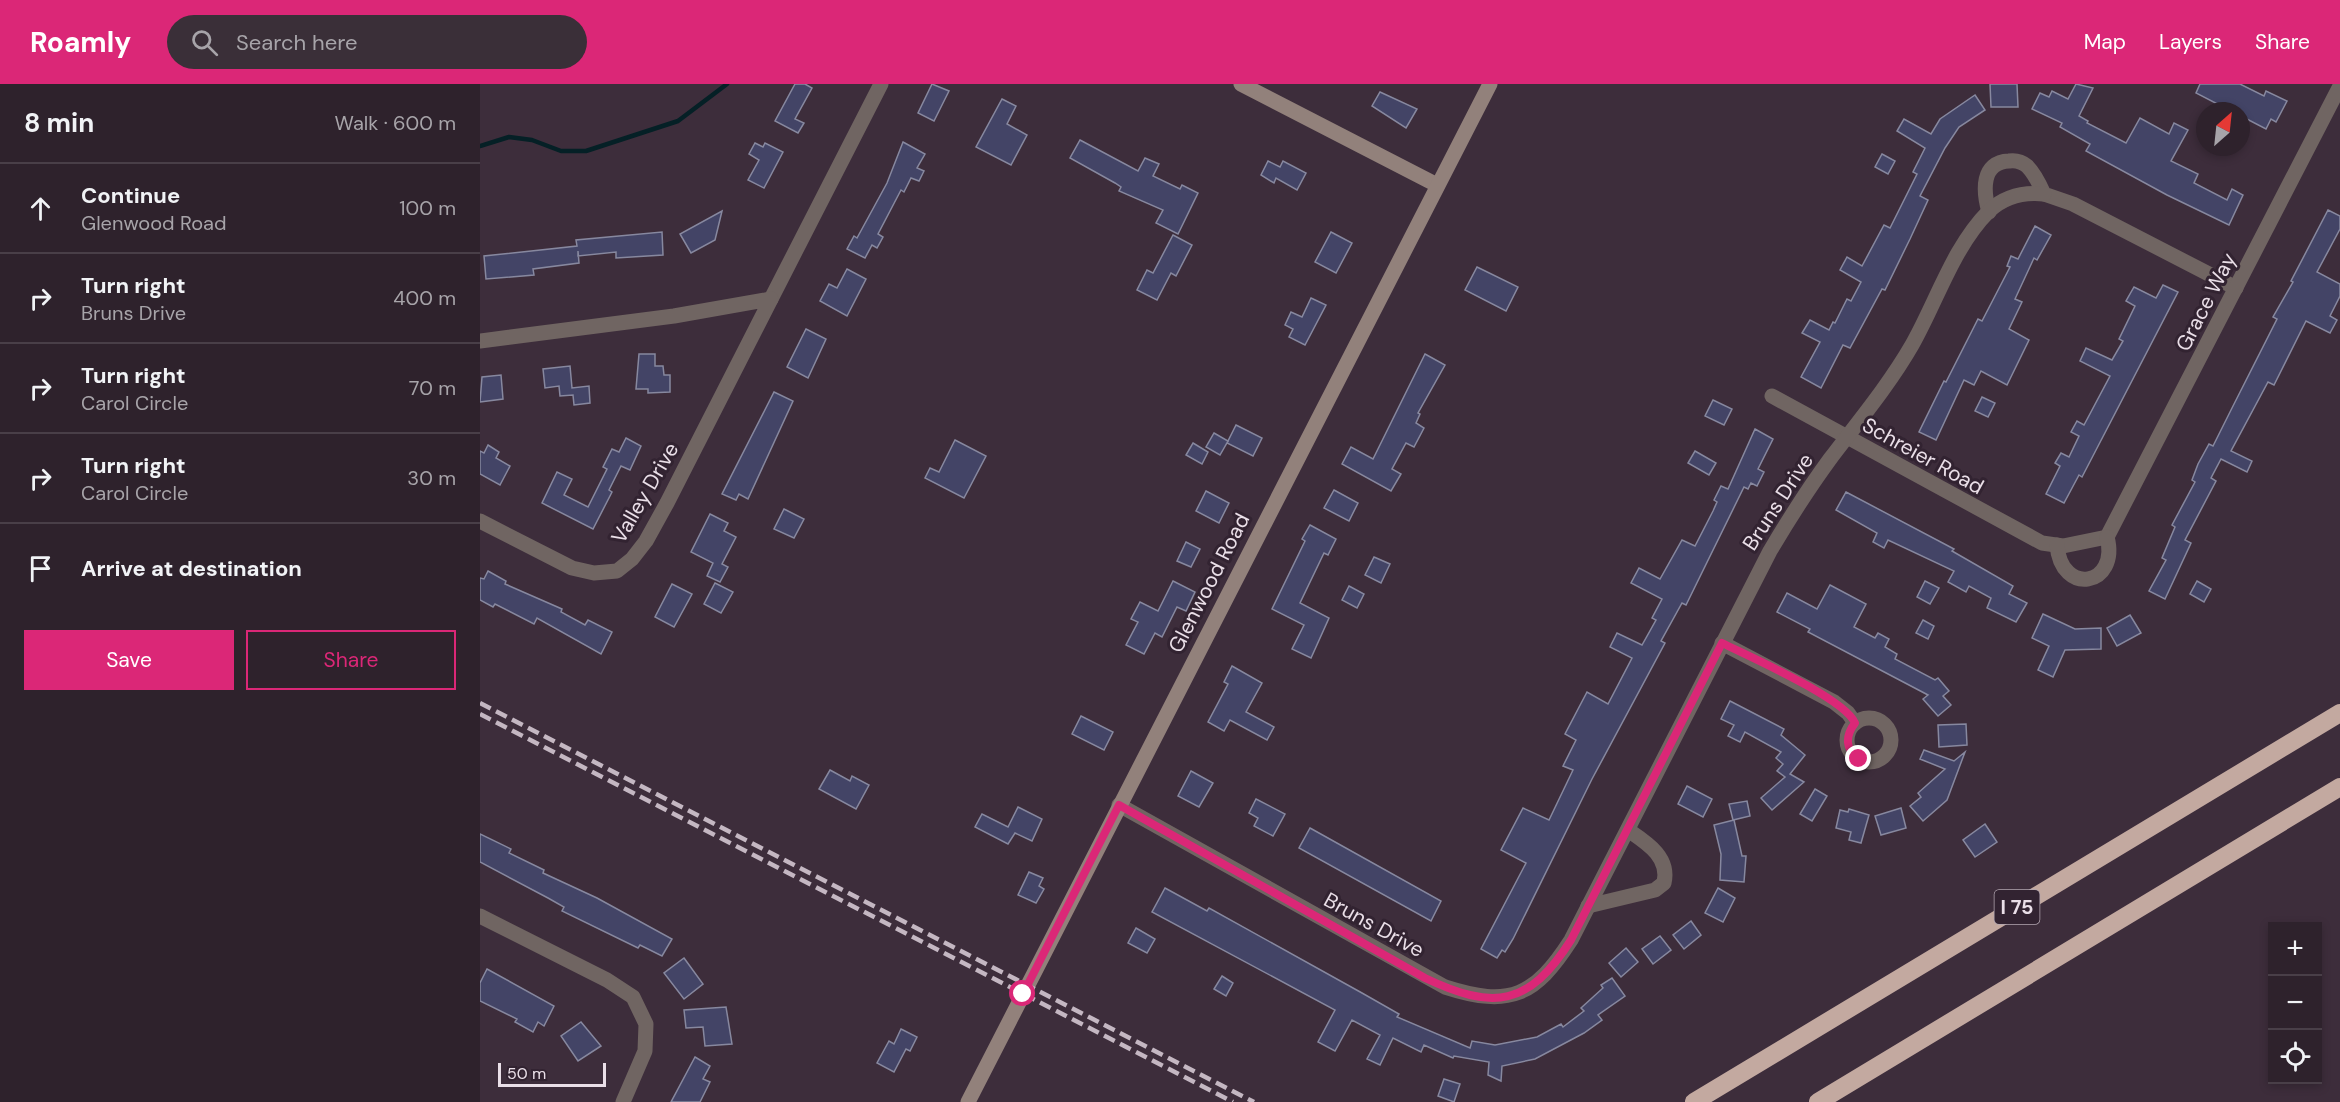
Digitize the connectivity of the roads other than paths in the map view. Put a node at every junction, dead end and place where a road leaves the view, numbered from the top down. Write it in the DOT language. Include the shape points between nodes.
graph roads {
  1 [pos="881,84"];
  2 [pos="1241,84"];
  3 [pos="1490,84"];
  4 [pos="2340,86"];
  5 [pos="1437,185"];
  6 [pos="2044,194"];
  7 [pos="1989,212"];
  8 [pos="2236,288"];
  9 [pos="771,299"];
  10 [pos="480,341"];
  11 [pos="1772,396"];
  12 [pos="1847,438"];
  13 [pos="480,522"];
  14 [pos="2107,537"];
  15 [pos="2057,545"];
  16 [pos="1722,643"];
  17 [pos="2340,713"];
  18 [pos="1855,723"];
  19 [pos="2340,787"];
  20 [pos="1119,805"];
  21 [pos="1628,830"];
  22 [pos="1588,906"];
  23 [pos="480,916"];
  24 [pos="623,1102"];
  25 [pos="968,1102"];
  26 [pos="1694,1102"];
  27 [pos="1818,1102"];
  1 -- 9 [label="street, Valley Drive"];
  2 -- 5 [label="street"];
  3 -- 5 [label="street, Glenwood Road"];
  4 -- 8 [label="street, Grace Way"];
  5 -- 20 [label="street, Glenwood Road"];
  6 -- 7 [label="street, Bruns Drive" via="2014,196"];
  6 -- 7 [label="street" via="2028,167 2017,160 2000,161 1990,169 1985,181"];
  6 -- 8 [label="street, Bruns Drive" via="2073,204"];
  7 -- 12 [label="street, Bruns Drive" via="1963,247 1889,381"];
  8 -- 14 [label="street, Grace Way"];
  9 -- 10 [label="street"];
  9 -- 13 [label="street, Valley Drive" via="662,513 632,559 617,571 594,573 572,568"];
  11 -- 12 [label="street, Schreier Road"];
  12 -- 15 [label="street, Schreier Road" via="2003,524 2042,543"];
  12 -- 16 [label="street, Bruns Drive" via="1798,504"];
  14 -- 15 [label="street, Schreier Road"];
  14 -- 15 [label="street" via="2110,556 2106,568 2096,578 2083,580 2068,574 2061,565"];
  16 -- 18 [label="street" via="1834,702"];
  16 -- 21 [label="street, Bruns Drive"];
  17 -- 26 [label="highway, I 75"];
  19 -- 27 [label="highway"];
  20 -- 22 [label="street, Bruns Drive" via="1425,978 1466,994 1511,995 1537,984 1559,959"];
  20 -- 25 [label="street, Glenwood Road"];
  21 -- 22 [label="street, Bruns Drive"];
  21 -- 22 [label="street" via="1661,857 1667,870 1664,883 1655,890"];
  23 -- 24 [label="street" via="633,997 646,1024 645,1051"];
}
